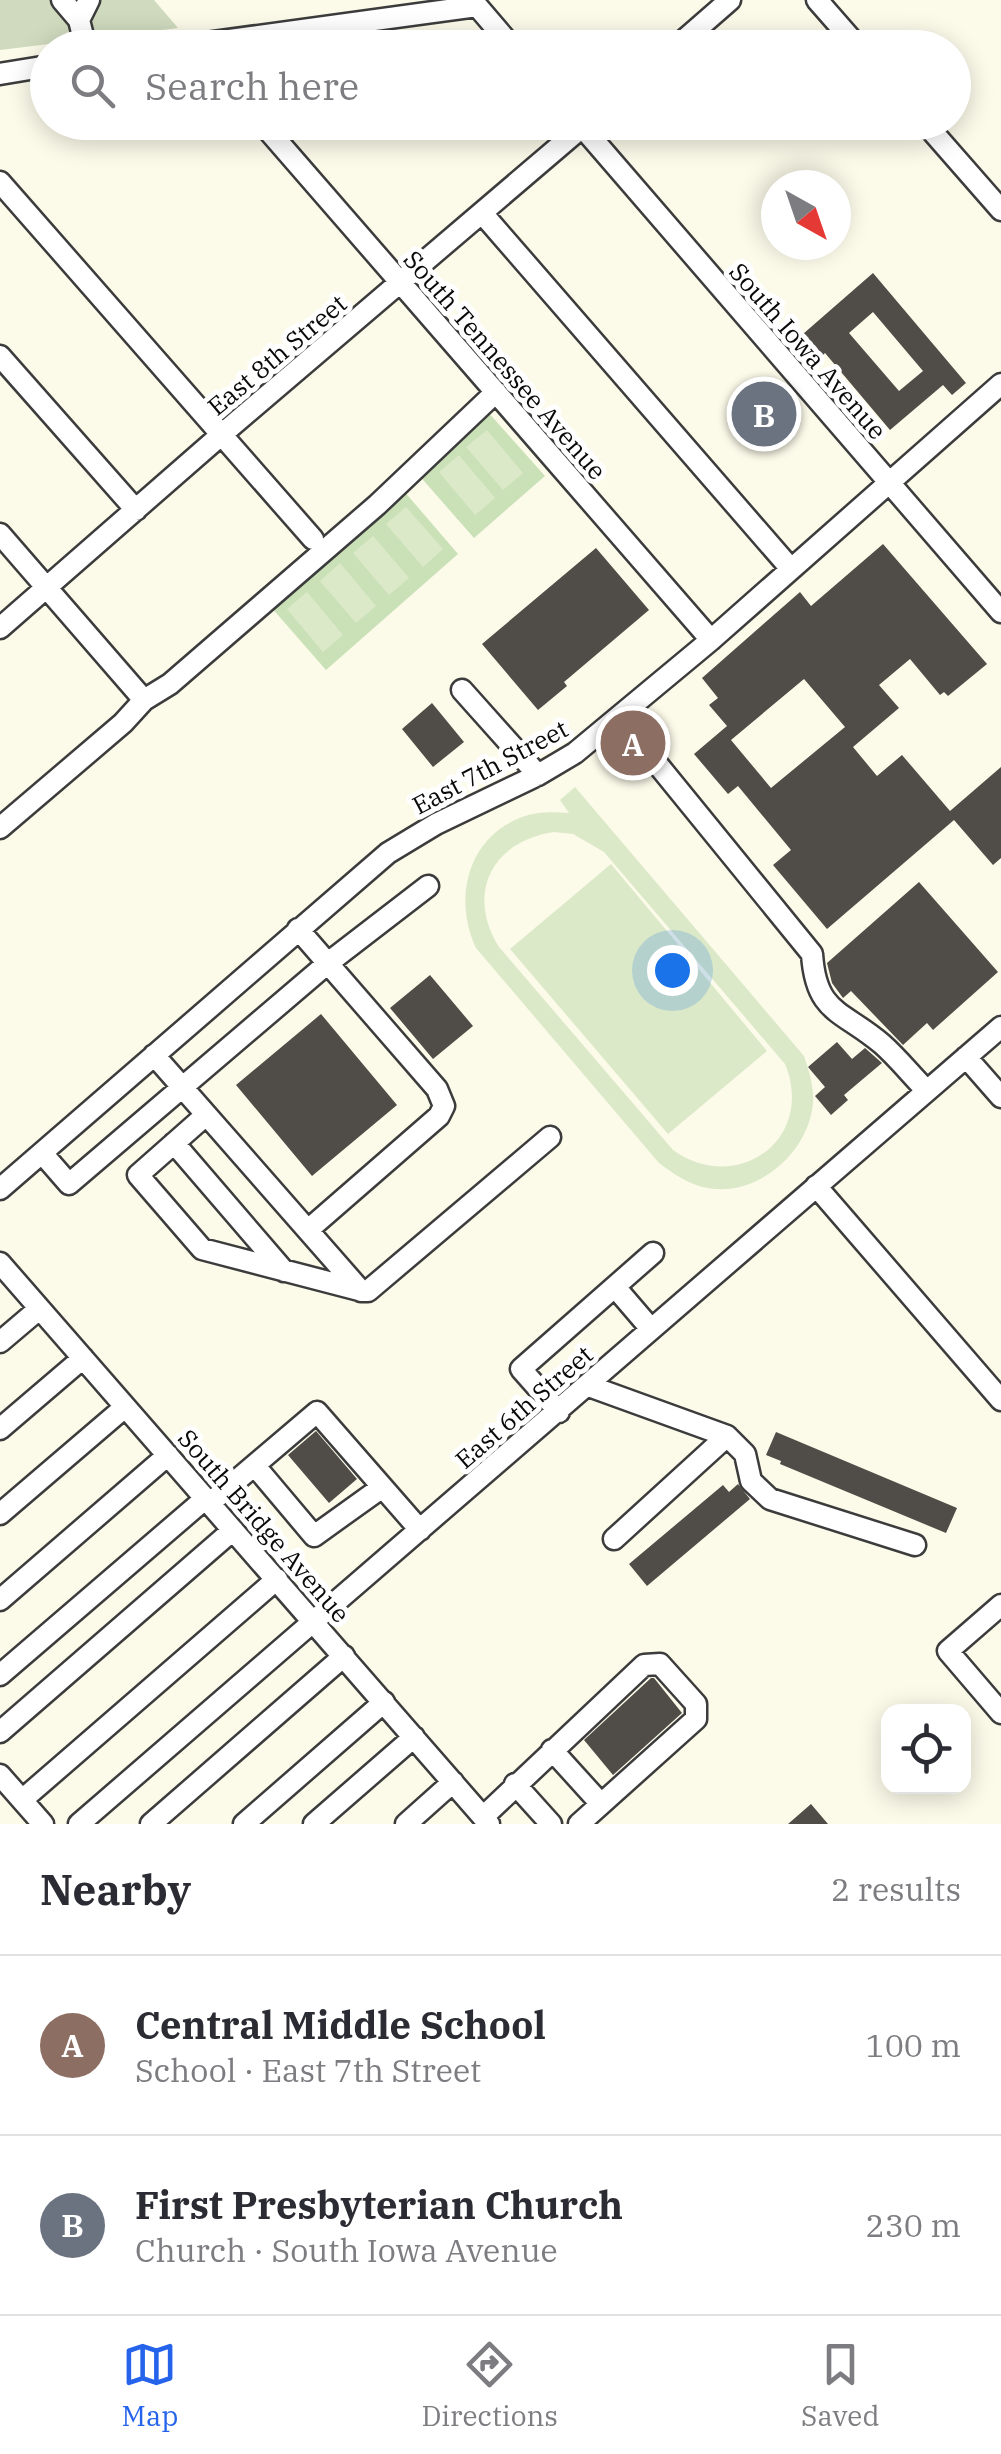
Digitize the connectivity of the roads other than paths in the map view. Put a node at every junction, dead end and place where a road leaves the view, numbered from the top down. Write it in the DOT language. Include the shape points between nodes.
graph roads {
  1 [pos="62,0"];
  2 [pos="89,0"];
  3 [pos="730,0"];
  4 [pos="818,0"];
  5 [pos="475,3"];
  6 [pos="79,20"];
  7 [pos="82,30"];
  8 [pos="299,30"];
  9 [pos="498,30"];
  10 [pos="696,30"];
  11 [pos="844,30"];
  12 [pos="30,69"];
  13 [pos="0,74"];
  14 [pos="277,140"];
  15 [pos="565,140"];
  16 [pos="597,140"];
  17 [pos="940,140"];
  18 [pos="0,182"];
  19 [pos="1001,210"];
  20 [pos="482,214"];
  21 [pos="401,283"];
  22 [pos="0,356"];
  23 [pos="1001,384"];
  24 [pos="496,392"];
  25 [pos="221,434"];
  26 [pos="889,483"];
  27 [pos="136,510"];
  28 [pos="0,534"];
  29 [pos="313,540"];
  30 [pos="791,570"];
  31 [pos="47,587"];
  32 [pos="1001,612"];
  33 [pos="0,628"];
  34 [pos="711,640"];
  35 [pos="462,690"];
  36 [pos="144,700"];
  37 [pos="619,717"];
  38 [pos="538,776"];
  39 [pos="0,828"];
  40 [pos="428,886"];
  41 [pos="298,929"];
  42 [pos="328,963"];
  43 [pos="1001,1027"];
  44 [pos="154,1055"];
  45 [pos="966,1058"];
  46 [pos="182,1086"];
  47 [pos="927,1091"];
  48 [pos="1001,1097"];
  49 [pos="206,1115"];
  50 [pos="550,1137"];
  51 [pos="174,1143"];
  52 [pos="42,1153"];
  53 [pos="816,1186"];
  54 [pos="0,1190"];
  55 [pos="308,1230"];
  56 [pos="654,1254"];
  57 [pos="0,1263"];
  58 [pos="284,1270"];
  59 [pos="615,1287"];
  60 [pos="361,1291"];
  61 [pos="39,1309"];
  62 [pos="651,1329"];
  63 [pos="0,1342"];
  64 [pos="83,1358"];
  65 [pos="589,1386"];
  66 [pos="1001,1400"];
  67 [pos="125,1406"];
  68 [pos="559,1412"];
  69 [pos="0,1429"];
  70 [pos="727,1436"];
  71 [pos="168,1455"];
  72 [pos="255,1466"];
  73 [pos="381,1488"];
  74 [pos="208,1501"];
  75 [pos="0,1514"];
  76 [pos="234,1530"];
  77 [pos="420,1530"];
  78 [pos="614,1539"];
  79 [pos="915,1545"];
  80 [pos="277,1579"];
  81 [pos="0,1600"];
  82 [pos="1001,1605"];
  83 [pos="314,1622"];
  84 [pos="344,1656"];
  85 [pos="0,1675"];
  86 [pos="384,1702"];
  87 [pos="1001,1713"];
  88 [pos="0,1732"];
  89 [pos="414,1737"];
  90 [pos="552,1750"];
  91 [pos="0,1774"];
  92 [pos="454,1782"];
  93 [pos="515,1784"];
  94 [pos="22,1800"];
  95 [pos="601,1804"];
  96 [pos="486,1821"];
  97 [pos="43,1824"];
  98 [pos="80,1824"];
  99 [pos="151,1824"];
  100 [pos="244,1824"];
  101 [pos="314,1824"];
  102 [pos="406,1824"];
  103 [pos="551,1824"];
  104 [pos="580,1824"];
  1 -- 6 [label="street"];
  2 -- 6 [label="street"];
  3 -- 10 [label="street"];
  4 -- 11 [label="street"];
  5 -- 8 [label="street"];
  5 -- 9 [label="street"];
  6 -- 7 [label="street"];
  12 -- 13 [label="street"];
  14 -- 21 [label="street, South Tennessee Avenue"];
  15 -- 20 [label="street, East 8th Street"];
  16 -- 26 [label="street, South Iowa Avenue"];
  17 -- 19 [label="street"];
  18 -- 25 [label="street"];
  20 -- 21 [label="street, East 8th Street"];
  20 -- 30 [label="street"];
  21 -- 24 [label="street, South Tennessee Avenue"];
  21 -- 25 [label="street, East 8th Street"];
  22 -- 27 [label="street"];
  23 -- 26 [label="street, East 7th Street"];
  24 -- 34 [label="street, South Tennessee Avenue"];
  24 -- 36 [label="street" via="376,505"];
  25 -- 27 [label="street, East 8th Street"];
  25 -- 29 [label="street"];
  26 -- 30 [label="street, East 7th Street"];
  26 -- 32 [label="street, South Iowa Avenue"];
  27 -- 31 [label="street, East 8th Street"];
  28 -- 31 [label="street"];
  30 -- 34 [label="street, East 7th Street"];
  31 -- 33 [label="street, East 8th Street"];
  31 -- 36 [label="street"];
  34 -- 37 [label="street, East 7th Street"];
  35 -- 38 [label="street"];
  36 -- 39 [label="street"];
  37 -- 38 [label="street, East 7th Street"];
  37 -- 47 [label="street" via="812,954 814,982 832,1009 883,1044"];
  38 -- 41 [label="street, East 7th Street" via="388,853"];
  40 -- 42 [label="street"];
  41 -- 42 [label="street"];
  41 -- 44 [label="street, East 7th Street"];
  42 -- 46 [label="street"];
  42 -- 55 [label="street" via="437,1088 444,1106"];
  43 -- 45 [label="street, East 6th Street"];
  44 -- 46 [label="street"];
  44 -- 52 [label="street, East 7th Street"];
  45 -- 47 [label="street, East 6th Street"];
  45 -- 48 [label="street"];
  46 -- 49 [label="street"];
  46 -- 52 [label="street" via="69,1184"];
  47 -- 53 [label="street, East 6th Street"];
  49 -- 51 [label="street"];
  49 -- 55 [label="street"];
  50 -- 60 [label="street"];
  51 -- 58 [label="street"];
  51 -- 58 [label="street" via="138,1175 202,1249"];
  52 -- 54 [label="street, East 7th Street"];
  53 -- 62 [label="street, East 6th Street"];
  53 -- 66 [label="street"];
  55 -- 60 [label="street"];
  56 -- 59 [label="street"];
  57 -- 61 [label="street, South Bridge Avenue"];
  58 -- 60 [label="street"];
  59 -- 62 [label="street"];
  59 -- 68 [label="street" via="521,1369"];
  61 -- 63 [label="street"];
  61 -- 64 [label="street, South Bridge Avenue"];
  62 -- 65 [label="street, East 6th Street"];
  64 -- 67 [label="street, South Bridge Avenue"];
  64 -- 69 [label="street"];
  65 -- 68 [label="street, East 6th Street"];
  65 -- 70 [label="street"];
  67 -- 71 [label="street, South Bridge Avenue"];
  67 -- 75 [label="street"];
  68 -- 77 [label="street, East 6th Street"];
  70 -- 78 [label="street"];
  70 -- 79 [label="street" via="745,1454 751,1481 770,1499"];
  71 -- 74 [label="street, South Bridge Avenue"];
  71 -- 81 [label="street"];
  72 -- 73 [label="street" via="314,1536"];
  72 -- 73 [label="street" via="317,1412"];
  72 -- 74 [label="street"];
  73 -- 77 [label="street"];
  74 -- 76 [label="street, South Bridge Avenue"];
  74 -- 85 [label="street"];
  76 -- 80 [label="street, South Bridge Avenue"];
  76 -- 88 [label="street"];
  77 -- 83 [label="street, East 6th Street"];
  80 -- 83 [label="street, South Bridge Avenue"];
  80 -- 94 [label="street"];
  82 -- 87 [label="street" via="948,1651"];
  83 -- 84 [label="street, South Bridge Avenue"];
  83 -- 98 [label="street, East 6th Street"];
  84 -- 86 [label="street, South Bridge Avenue"];
  84 -- 99 [label="street"];
  86 -- 89 [label="street, South Bridge Avenue"];
  86 -- 100 [label="street"];
  89 -- 92 [label="street, South Bridge Avenue"];
  89 -- 101 [label="street"];
  90 -- 93 [label="street"];
  90 -- 95 [label="street"];
  90 -- 95 [label="street" via="644,1665 660,1664 696,1704 696,1719"];
  91 -- 94 [label="street"];
  92 -- 96 [label="street, South Bridge Avenue"];
  92 -- 102 [label="street"];
  93 -- 96 [label="street"];
  93 -- 103 [label="street"];
  94 -- 97 [label="street"];
  95 -- 104 [label="street"];
}
